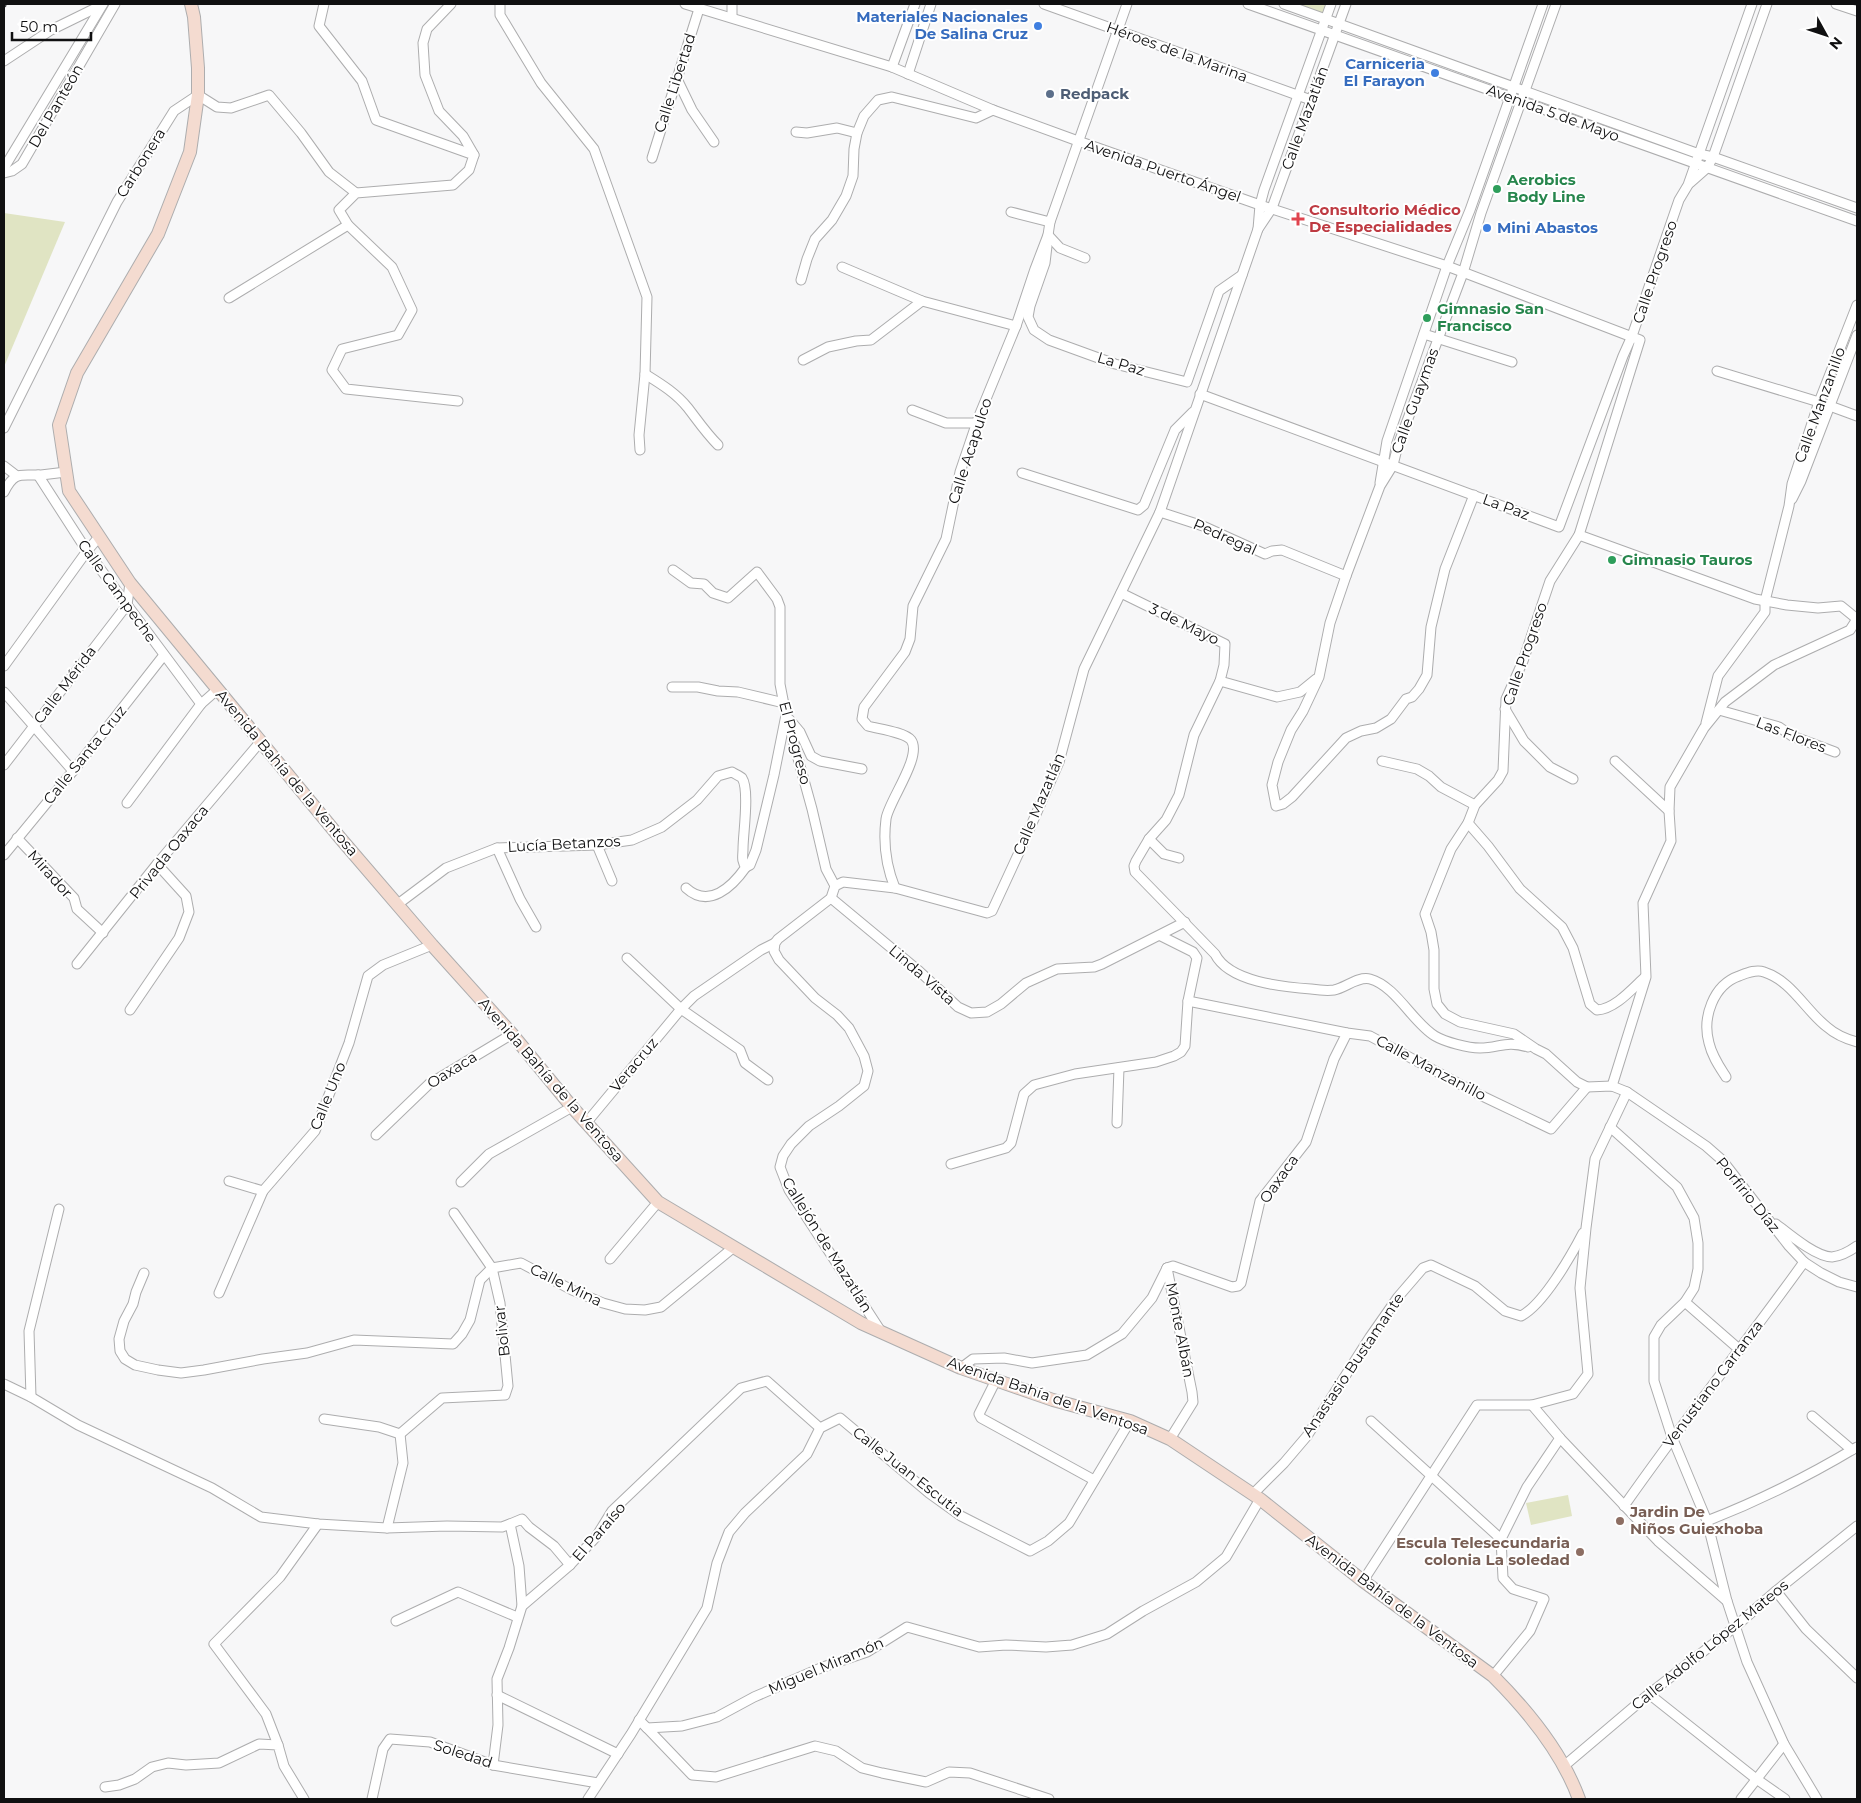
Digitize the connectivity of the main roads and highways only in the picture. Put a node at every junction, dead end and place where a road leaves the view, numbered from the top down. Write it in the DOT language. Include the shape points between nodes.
graph roads {
  1 [pos="191,4"];
  2 [pos="1577,1798"];
  1 -- 2 [label="main road, Avenida Bahía de la Ventosa" via="198,95 190,152 158,234 77,373 59,425 69,491 130,583 432,945 658,1202 862,1323 961,1368 1053,1400 1130,1421 1170,1439 1256,1496 1363,1581 1493,1676 1553,1748"];
}
